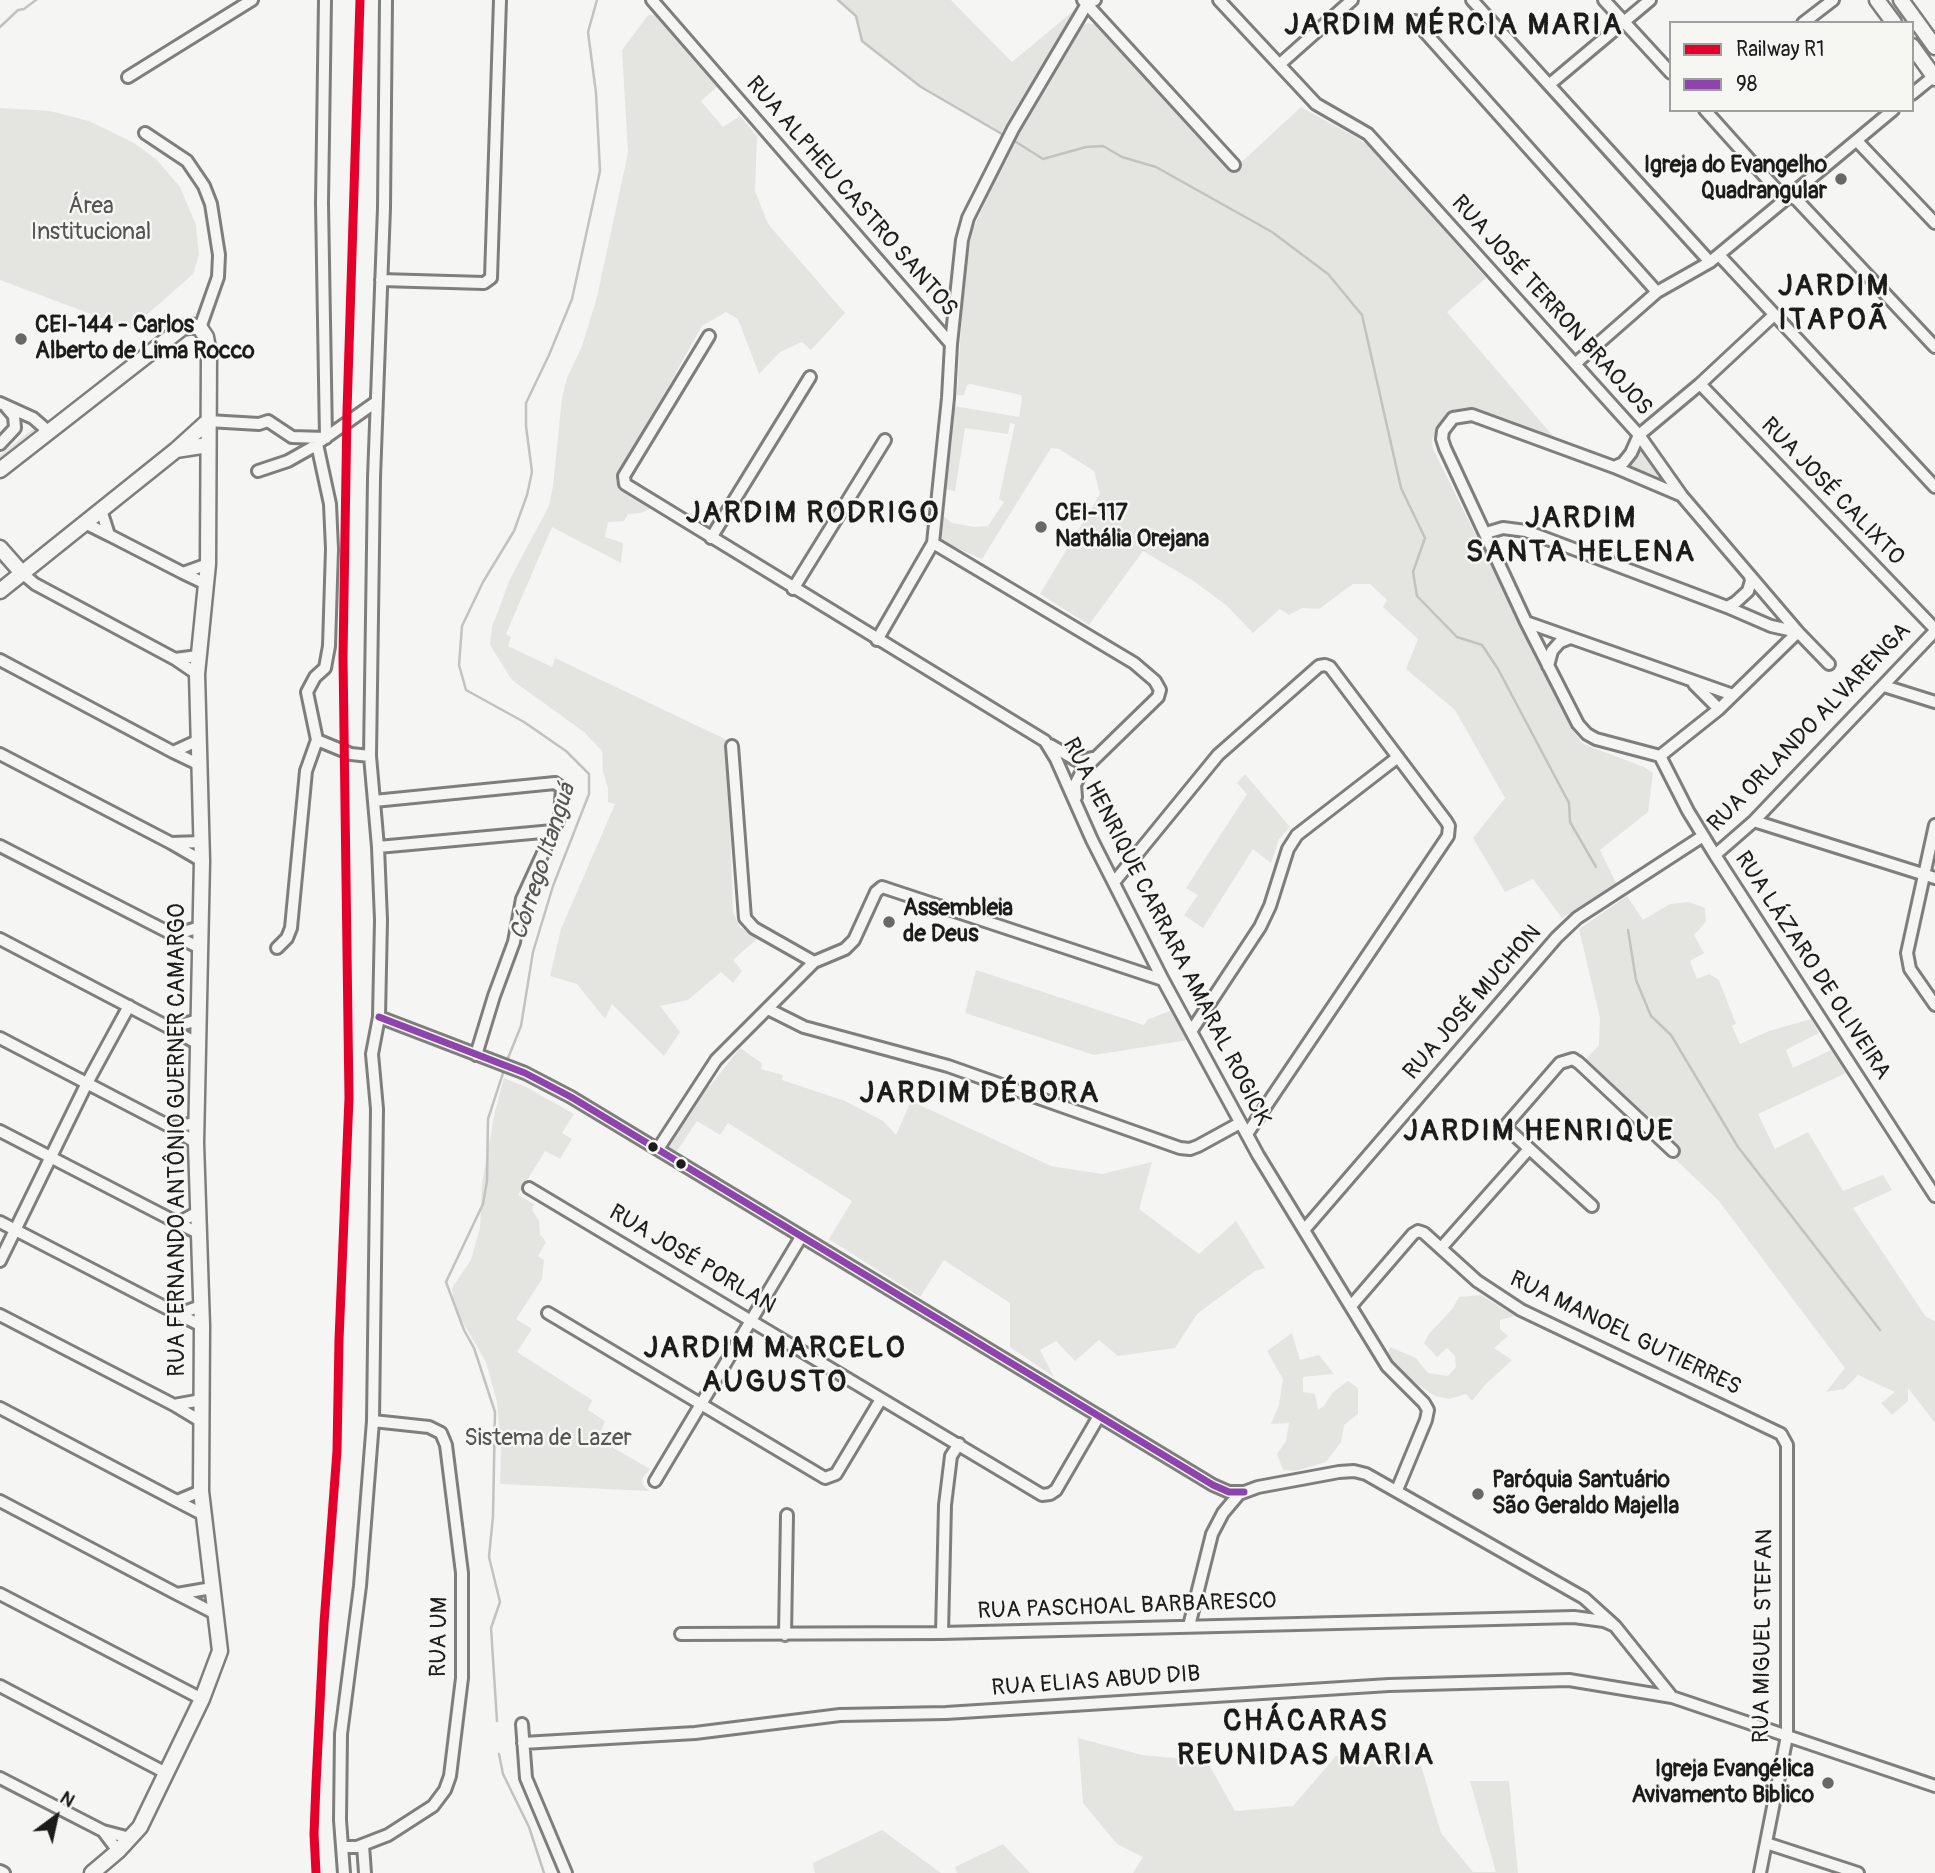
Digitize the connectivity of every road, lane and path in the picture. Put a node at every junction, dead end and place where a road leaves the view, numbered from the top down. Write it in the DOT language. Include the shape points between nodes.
graph roads {
  1 [pos="252,0"];
  2 [pos="325,0"];
  3 [pos="386,0"];
  4 [pos="500,0"];
  5 [pos="652,0"];
  6 [pos="1219,0"];
  7 [pos="1352,0"];
  8 [pos="1472,0"];
  9 [pos="1604,0"];
  10 [pos="1650,0"];
  11 [pos="1833,0"];
  12 [pos="1877,0"];
  13 [pos="1901,0"];
  14 [pos="1088,1"];
  15 [pos="1415,21"];
  16 [pos="1623,21"];
  17 [pos="1806,21"];
  18 [pos="1893,21"];
  19 [pos="1934,37"];
  20 [pos="1914,48"];
  21 [pos="1280,64"];
  22 [pos="1669,71"];
  23 [pos="128,76"];
  24 [pos="1935,79"];
  25 [pos="1550,84"];
  26 [pos="1914,94"];
  27 [pos="1707,112"];
  28 [pos="1891,112"];
  29 [pos="145,133"];
  30 [pos="1857,141"];
  31 [pos="1234,164"];
  32 [pos="1788,197"];
  33 [pos="1935,223"];
  34 [pos="1715,259"];
  35 [pos="381,280"];
  36 [pos="1657,292"];
  37 [pos="1774,315"];
  38 [pos="200,328"];
  39 [pos="709,337"];
  40 [pos="950,344"];
  41 [pos="1935,347"];
  42 [pos="1576,363"];
  43 [pos="810,376"];
  44 [pos="1700,384"];
  45 [pos="376,402"];
  46 [pos="3,404"];
  47 [pos="208,421"];
  48 [pos="48,431"];
  49 [pos="1639,435"];
  50 [pos="884,440"];
  51 [pos="321,441"];
  52 [pos="0,443"];
  53 [pos="208,446"];
  54 [pos="176,450"];
  55 [pos="1615,467"];
  56 [pos="0,470"];
  57 [pos="258,471"];
  58 [pos="1935,486"];
  59 [pos="1682,496"];
  60 [pos="101,510"];
  61 [pos="85,523"];
  62 [pos="1486,533"];
  63 [pos="108,535"];
  64 [pos="711,538"];
  65 [pos="933,543"];
  66 [pos="0,548"];
  67 [pos="208,564"];
  68 [pos="22,573"];
  69 [pos="183,573"];
  70 [pos="1750,576"];
  71 [pos="206,584"];
  72 [pos="793,589"];
  73 [pos="0,591"];
  74 [pos="1727,607"];
  75 [pos="1525,622"];
  76 [pos="1771,626"];
  77 [pos="1935,630"];
  78 [pos="1798,632"];
  79 [pos="1570,638"];
  80 [pos="877,640"];
  81 [pos="1780,648"];
  82 [pos="198,656"];
  83 [pos="175,659"];
  84 [pos="0,660"];
  85 [pos="1829,664"];
  86 [pos="1548,666"];
  87 [pos="197,674"];
  88 [pos="1682,678"];
  89 [pos="1884,687"];
  90 [pos="1733,695"];
  91 [pos="1935,702"];
  92 [pos="1719,709"];
  93 [pos="197,741"];
  94 [pos="1045,741"];
  95 [pos="322,742"];
  96 [pos="732,746"];
  97 [pos="173,752"];
  98 [pos="0,754"];
  99 [pos="370,756"];
  100 [pos="1097,756"];
  101 [pos="1660,756"];
  102 [pos="1398,757"];
  103 [pos="198,764"];
  104 [pos="374,801"];
  105 [pos="1078,807"];
  106 [pos="1754,821"];
  107 [pos="1935,825"];
  108 [pos="553,831"];
  109 [pos="1703,836"];
  110 [pos="202,842"];
  111 [pos="171,843"];
  112 [pos="0,846"];
  113 [pos="378,847"];
  114 [pos="1715,855"];
  115 [pos="202,861"];
  116 [pos="1923,874"];
  117 [pos="1935,878"];
  118 [pos="1115,881"];
  119 [pos="200,927"];
  120 [pos="174,935"];
  121 [pos="0,939"];
  122 [pos="200,948"];
  123 [pos="277,948"];
  124 [pos="814,962"];
  125 [pos="1163,980"];
  126 [pos="1935,1005"];
  127 [pos="130,1006"];
  128 [pos="768,1009"];
  129 [pos="379,1017"];
  130 [pos="198,1020"];
  131 [pos="170,1028"];
  132 [pos="1192,1030"];
  133 [pos="0,1038"];
  134 [pos="198,1044"];
  135 [pos="476,1055"];
  136 [pos="87,1083"];
  137 [pos="197,1123"];
  138 [pos="1240,1123"];
  139 [pos="172,1127"];
  140 [pos="0,1130"];
  141 [pos="1247,1134"];
  142 [pos="196,1143"];
  143 [pos="658,1149"];
  144 [pos="1529,1149"];
  145 [pos="1673,1151"];
  146 [pos="52,1157"];
  147 [pos="529,1188"];
  148 [pos="1935,1196"];
  149 [pos="1592,1206"];
  150 [pos="198,1212"];
  151 [pos="0,1222"];
  152 [pos="178,1223"];
  153 [pos="15,1229"];
  154 [pos="1304,1230"];
  155 [pos="198,1233"];
  156 [pos="801,1237"];
  157 [pos="1441,1248"];
  158 [pos="0,1261"];
  159 [pos="201,1306"];
  160 [pos="1351,1306"];
  161 [pos="178,1314"];
  162 [pos="548,1314"];
  163 [pos="0,1315"];
  164 [pos="751,1319"];
  165 [pos="202,1326"];
  166 [pos="881,1399"];
  167 [pos="201,1400"];
  168 [pos="701,1404"];
  169 [pos="174,1405"];
  170 [pos="0,1408"];
  171 [pos="1100,1416"];
  172 [pos="373,1421"];
  173 [pos="202,1422"];
  174 [pos="1785,1439"];
  175 [pos="959,1444"];
  176 [pos="655,1481"];
  177 [pos="1213,1485"];
  178 [pos="1397,1490"];
  179 [pos="201,1491"];
  180 [pos="1244,1492"];
  181 [pos="0,1501"];
  182 [pos="177,1501"];
  183 [pos="1231,1502"];
  184 [pos="202,1514"];
  185 [pos="788,1515"];
  186 [pos="212,1588"];
  187 [pos="0,1594"];
  188 [pos="177,1594"];
  189 [pos="1584,1598"];
  190 [pos="216,1614"];
  191 [pos="1574,1617"];
  192 [pos="1189,1626"];
  193 [pos="1615,1626"];
  194 [pos="942,1633"];
  195 [pos="681,1634"];
  196 [pos="785,1635"];
  197 [pos="0,1686"];
  198 [pos="1672,1697"];
  199 [pos="202,1699"];
  200 [pos="523,1724"];
  201 [pos="1787,1736"];
  202 [pos="523,1743"];
  203 [pos="166,1773"];
  204 [pos="0,1778"];
  205 [pos="1935,1786"];
  206 [pos="103,1831"];
  207 [pos="130,1838"];
  208 [pos="1766,1843"];
  209 [pos="363,1844"];
  210 [pos="342,1847"];
  211 [pos="118,1851"];
  212 [pos="92,1873"];
  213 [pos="344,1873"];
  214 [pos="365,1873"];
  215 [pos="566,1873"];
  216 [pos="1760,1873"];
  217 [pos="1858,1873"];
  1 -- 23 [label="street"];
  2 -- 51 [label="street"];
  3 -- 35 [label="street"];
  4 -- 35 [label="street" via="491,278 484,283"];
  5 -- 40 [label="street, RUA ALPHEU CASTRO SANTOS"];
  6 -- 21 [label="street, RUA JOSÉ TERRON BRAOJOS"];
  7 -- 21 [label="street"];
  8 -- 25 [label="street"];
  9 -- 16 [label="street"];
  10 -- 16 [label="street"];
  11 -- 17 [label="street"];
  12 -- 18 [label="street"];
  13 -- 19 [label="street"];
  14 -- 31 [label="street"];
  14 -- 40 [label="street" via="975,201 962,240"];
  15 -- 36 [label="street"];
  16 -- 22 [label="street"];
  16 -- 25 [label="street"];
  19 -- 20 [label="street"];
  20 -- 24 [label="street"];
  21 -- 42 [label="street, RUA JOSÉ TERRON BRAOJOS" via="1316,104 1368,134"];
  24 -- 26 [label="street"];
  25 -- 34 [label="street"];
  27 -- 32 [label="street"];
  28 -- 30 [label="street"];
  29 -- 38 [label="street" via="187,161 211,204 218,277"];
  30 -- 32 [label="street"];
  30 -- 33 [label="street"];
  32 -- 34 [label="street"];
  32 -- 41 [label="street" via="1797,200"];
  34 -- 36 [label="street"];
  34 -- 37 [label="street"];
  35 -- 45 [label="street"];
  36 -- 42 [label="street"];
  37 -- 44 [label="street"];
  37 -- 58 [label="street"];
  38 -- 47 [label="street, RUA FERNANDO ANTÔNIO GUERNER CAMARGO" via="209,344"];
  38 -- 48 [label="street" via="182,328"];
  39 -- 64 [label="street, RUA HENRIQUE CARRARA AMARAL ROGICK" via="624,476 625,484"];
  40 -- 65 [label="street, RUA ALPHEU CASTRO SANTOS"];
  42 -- 49 [label="street, RUA JOSÉ TERRON BRAOJOS"];
  43 -- 64 [label="street"];
  44 -- 49 [label="street"];
  44 -- 77 [label="street, RUA JOSÉ CALIXTO"];
  45 -- 51 [label="street"];
  45 -- 99 [label="street"];
  46 -- 48 [label="street"];
  46 -- 52 [label="street" via="14,416 15,428"];
  47 -- 51 [label="street" via="268,421 292,437"];
  47 -- 53 [label="street, RUA FERNANDO ANTÔNIO GUERNER CAMARGO"];
  47 -- 54 [label="street"];
  48 -- 56 [label="street"];
  49 -- 55 [label="street" via="1631,453"];
  49 -- 59 [label="street, RUA JOSÉ TERRON BRAOJOS"];
  50 -- 72 [label="street"];
  51 -- 57 [label="street" via="288,461"];
  51 -- 95 [label="street" via="332,549 329,646 325,668 307,692"];
  53 -- 54 [label="street"];
  53 -- 67 [label="street, RUA FERNANDO ANTÔNIO GUERNER CAMARGO"];
  54 -- 60 [label="street"];
  55 -- 59 [label="street"];
  55 -- 62 [label="street" via="1472,415 1453,418 1442,439"];
  59 -- 70 [label="street, RUA JOSÉ TERRON BRAOJOS"];
  60 -- 61 [label="street"];
  60 -- 63 [label="street"];
  61 -- 63 [label="street"];
  61 -- 68 [label="street"];
  62 -- 74 [label="street" via="1503,528 1526,531"];
  62 -- 75 [label="street"];
  63 -- 69 [label="street"];
  64 -- 72 [label="street, RUA HENRIQUE CARRARA AMARAL ROGICK"];
  65 -- 80 [label="street"];
  65 -- 100 [label="street" via="1134,663 1155,681 1158,697"];
  66 -- 68 [label="street"];
  67 -- 69 [label="street"];
  67 -- 71 [label="street, RUA FERNANDO ANTÔNIO GUERNER CAMARGO"];
  68 -- 73 [label="street"];
  68 -- 83 [label="street"];
  69 -- 71 [label="street"];
  70 -- 74 [label="street" via="1748,591"];
  70 -- 78 [label="street, RUA JOSÉ TERRON BRAOJOS"];
  71 -- 82 [label="street, RUA FERNANDO ANTÔNIO GUERNER CAMARGO"];
  72 -- 80 [label="street, RUA HENRIQUE CARRARA AMARAL ROGICK"];
  74 -- 76 [label="street"];
  75 -- 79 [label="street"];
  75 -- 86 [label="street"];
  76 -- 78 [label="street"];
  76 -- 81 [label="street"];
  77 -- 89 [label="street, RUA ORLANDO ALVARENGA"];
  78 -- 81 [label="street"];
  78 -- 85 [label="street, RUA JOSÉ TERRON BRAOJOS"];
  79 -- 86 [label="street" via="1552,650"];
  79 -- 88 [label="street"];
  80 -- 94 [label="street, RUA HENRIQUE CARRARA AMARAL ROGICK"];
  81 -- 90 [label="street"];
  82 -- 83 [label="street"];
  82 -- 87 [label="street, RUA FERNANDO ANTÔNIO GUERNER CAMARGO"];
  83 -- 87 [label="street"];
  84 -- 97 [label="street"];
  86 -- 101 [label="street" via="1587,734"];
  87 -- 93 [label="street, RUA FERNANDO ANTÔNIO GUERNER CAMARGO"];
  88 -- 90 [label="street"];
  88 -- 92 [label="street" via="1701,689"];
  89 -- 91 [label="street"];
  89 -- 106 [label="street, RUA ORLANDO ALVARENGA"];
  90 -- 92 [label="street"];
  92 -- 101 [label="street"];
  93 -- 97 [label="street"];
  93 -- 103 [label="street, RUA FERNANDO ANTÔNIO GUERNER CAMARGO"];
  94 -- 100 [label="street" via="1076,760"];
  94 -- 105 [label="street, RUA HENRIQUE CARRARA AMARAL ROGICK"];
  95 -- 99 [label="street"];
  95 -- 123 [label="street" via="306,771 291,928"];
  96 -- 124 [label="street" via="745,918 754,928"];
  97 -- 103 [label="street"];
  98 -- 111 [label="street"];
  99 -- 104 [label="street"];
  100 -- 105 [label="street" via="1077,778"];
  101 -- 109 [label="street, RUA LÁZARO DE OLIVEIRA"];
  102 -- 118 [label="street" via="1330,667 1320,666 1218,755"];
  102 -- 132 [label="street" via="1297,835 1260,928"];
  102 -- 141 [label="street" via="1446,821 1448,836"];
  103 -- 110 [label="street, RUA FERNANDO ANTÔNIO GUERNER CAMARGO"];
  104 -- 108 [label="street" via="555,783 562,788 562,804"];
  104 -- 113 [label="street"];
  105 -- 118 [label="street, RUA HENRIQUE CARRARA AMARAL ROGICK"];
  106 -- 114 [label="street, RUA ORLANDO ALVARENGA"];
  106 -- 116 [label="street"];
  107 -- 116 [label="street"];
  108 -- 113 [label="street"];
  108 -- 135 [label="street" via="522,899 514,942"];
  109 -- 114 [label="street, RUA LÁZARO DE OLIVEIRA"];
  109 -- 154 [label="street, RUA JOSÉ MUCHON" via="1577,918 1557,937"];
  110 -- 111 [label="street"];
  110 -- 115 [label="street, RUA FERNANDO ANTÔNIO GUERNER CAMARGO"];
  111 -- 115 [label="street"];
  112 -- 120 [label="street"];
  113 -- 129 [label="street"];
  114 -- 148 [label="street, RUA LÁZARO DE OLIVEIRA"];
  115 -- 119 [label="street, RUA FERNANDO ANTÔNIO GUERNER CAMARGO"];
  116 -- 117 [label="street"];
  116 -- 126 [label="street" via="1907,961"];
  118 -- 125 [label="street, RUA HENRIQUE CARRARA AMARAL ROGICK"];
  119 -- 120 [label="street"];
  119 -- 122 [label="street, RUA FERNANDO ANTÔNIO GUERNER CAMARGO"];
  120 -- 122 [label="street"];
  121 -- 127 [label="street"];
  122 -- 130 [label="street, RUA FERNANDO ANTÔNIO GUERNER CAMARGO"];
  124 -- 125 [label="street" via="854,940 881,887"];
  124 -- 128 [label="street"];
  125 -- 132 [label="street, RUA HENRIQUE CARRARA AMARAL ROGICK"];
  127 -- 131 [label="street"];
  127 -- 136 [label="street"];
  128 -- 138 [label="street" via="804,1027 948,1066 1181,1147 1198,1146"];
  128 -- 143 [label="street" via="716,1060"];
  129 -- 135 [label="street"];
  129 -- 172 [label="street" via="372,1054 377,1109"];
  130 -- 131 [label="street"];
  130 -- 134 [label="street, RUA FERNANDO ANTÔNIO GUERNER CAMARGO"];
  131 -- 134 [label="street"];
  132 -- 138 [label="street, RUA HENRIQUE CARRARA AMARAL ROGICK"];
  133 -- 136 [label="street"];
  134 -- 137 [label="street, RUA FERNANDO ANTÔNIO GUERNER CAMARGO"];
  135 -- 143 [label="street" via="571,1097"];
  136 -- 139 [label="street"];
  136 -- 146 [label="street"];
  137 -- 139 [label="street"];
  137 -- 142 [label="street, RUA FERNANDO ANTÔNIO GUERNER CAMARGO"];
  138 -- 141 [label="street, RUA HENRIQUE CARRARA AMARAL ROGICK"];
  139 -- 142 [label="street"];
  140 -- 146 [label="street"];
  141 -- 154 [label="street, RUA HENRIQUE CARRARA AMARAL ROGICK"];
  142 -- 150 [label="street, RUA FERNANDO ANTÔNIO GUERNER CAMARGO"];
  143 -- 156 [label="street"];
  144 -- 145 [label="street" via="1507,1124 1560,1063 1573,1059"];
  144 -- 149 [label="street"];
  144 -- 157 [label="street"];
  146 -- 152 [label="street"];
  146 -- 153 [label="street"];
  147 -- 164 [label="street, RUA JOSÉ PORLAN"];
  150 -- 152 [label="street"];
  150 -- 155 [label="street, RUA FERNANDO ANTÔNIO GUERNER CAMARGO"];
  151 -- 153 [label="street"];
  152 -- 155 [label="street"];
  153 -- 158 [label="street"];
  153 -- 161 [label="street"];
  154 -- 160 [label="street, RUA HENRIQUE CARRARA AMARAL ROGICK"];
  155 -- 159 [label="street, RUA FERNANDO ANTÔNIO GUERNER CAMARGO"];
  156 -- 164 [label="street"];
  156 -- 171 [label="street"];
  157 -- 160 [label="street, RUA MANOEL GUTIERRES" via="1424,1233 1413,1234"];
  157 -- 174 [label="street, RUA MANOEL GUTIERRES" via="1477,1281 1521,1310"];
  159 -- 161 [label="street"];
  159 -- 165 [label="street, RUA FERNANDO ANTÔNIO GUERNER CAMARGO"];
  160 -- 178 [label="street, RUA HENRIQUE CARRARA AMARAL ROGICK" via="1387,1366 1428,1410"];
  161 -- 165 [label="street"];
  162 -- 168 [label="street"];
  163 -- 169 [label="street"];
  164 -- 166 [label="street, RUA JOSÉ PORLAN"];
  164 -- 168 [label="street"];
  165 -- 167 [label="street, RUA FERNANDO ANTÔNIO GUERNER CAMARGO"];
  166 -- 168 [label="street" via="831,1478"];
  166 -- 175 [label="street, RUA JOSÉ PORLAN"];
  167 -- 169 [label="street"];
  167 -- 173 [label="street, RUA FERNANDO ANTÔNIO GUERNER CAMARGO"];
  168 -- 176 [label="street"];
  169 -- 173 [label="street"];
  170 -- 182 [label="street"];
  171 -- 175 [label="street, RUA JOSÉ PORLAN" via="1050,1494 1042,1495"];
  171 -- 177 [label="street"];
  172 -- 209 [label="street, RUA UM" via="429,1427 441,1433 446,1445 462,1573 463,1651 445,1790 433,1806 388,1835"];
  172 -- 210 [label="street" via="360,1586 341,1734"];
  173 -- 179 [label="street, RUA FERNANDO ANTÔNIO GUERNER CAMARGO"];
  174 -- 201 [label="street, RUA MIGUEL STEFAN"];
  175 -- 194 [label="street" via="951,1456 944,1505"];
  177 -- 180 [label="street"];
  177 -- 183 [label="street"];
  178 -- 180 [label="street" via="1354,1471"];
  178 -- 189 [label="street"];
  179 -- 182 [label="street"];
  179 -- 184 [label="street, RUA FERNANDO ANTÔNIO GUERNER CAMARGO"];
  180 -- 183 [label="street"];
  181 -- 188 [label="street"];
  182 -- 184 [label="street"];
  183 -- 192 [label="street" via="1212,1534"];
  184 -- 186 [label="street, RUA FERNANDO ANTÔNIO GUERNER CAMARGO"];
  185 -- 196 [label="street"];
  186 -- 188 [label="street"];
  186 -- 190 [label="street, RUA FERNANDO ANTÔNIO GUERNER CAMARGO"];
  187 -- 199 [label="street"];
  188 -- 190 [label="street"];
  189 -- 191 [label="street"];
  189 -- 193 [label="street"];
  190 -- 199 [label="street, RUA FERNANDO ANTÔNIO GUERNER CAMARGO" via="219,1651"];
  191 -- 192 [label="street, RUA PASCHOAL BARBARESCO"];
  191 -- 193 [label="street, RUA PASCHOAL BARBARESCO"];
  192 -- 194 [label="street, RUA PASCHOAL BARBARESCO"];
  193 -- 198 [label="street"];
  194 -- 196 [label="street, RUA PASCHOAL BARBARESCO"];
  195 -- 196 [label="street, RUA PASCHOAL BARBARESCO"];
  197 -- 203 [label="street"];
  198 -- 201 [label="street, RUA ELIAS ABUD DIB"];
  198 -- 202 [label="street, RUA ELIAS ABUD DIB" via="1569,1680 1389,1685 946,1713 840,1715 695,1733"];
  199 -- 203 [label="street, RUA FERNANDO ANTÔNIO GUERNER CAMARGO"];
  200 -- 202 [label="street"];
  201 -- 205 [label="street, RUA ELIAS ABUD DIB"];
  201 -- 208 [label="street, RUA MIGUEL STEFAN"];
  202 -- 215 [label="street" via="526,1778"];
  203 -- 207 [label="street, RUA FERNANDO ANTÔNIO GUERNER CAMARGO"];
  204 -- 206 [label="street"];
  206 -- 207 [label="street"];
  206 -- 211 [label="street"];
  207 -- 211 [label="street, RUA FERNANDO ANTÔNIO GUERNER CAMARGO"];
  208 -- 216 [label="street, RUA MIGUEL STEFAN"];
  208 -- 217 [label="street"];
  209 -- 210 [label="street, RUA UM"];
  209 -- 214 [label="street"];
  210 -- 213 [label="street"];
  211 -- 212 [label="street, RUA FERNANDO ANTÔNIO GUERNER CAMARGO"];
}
